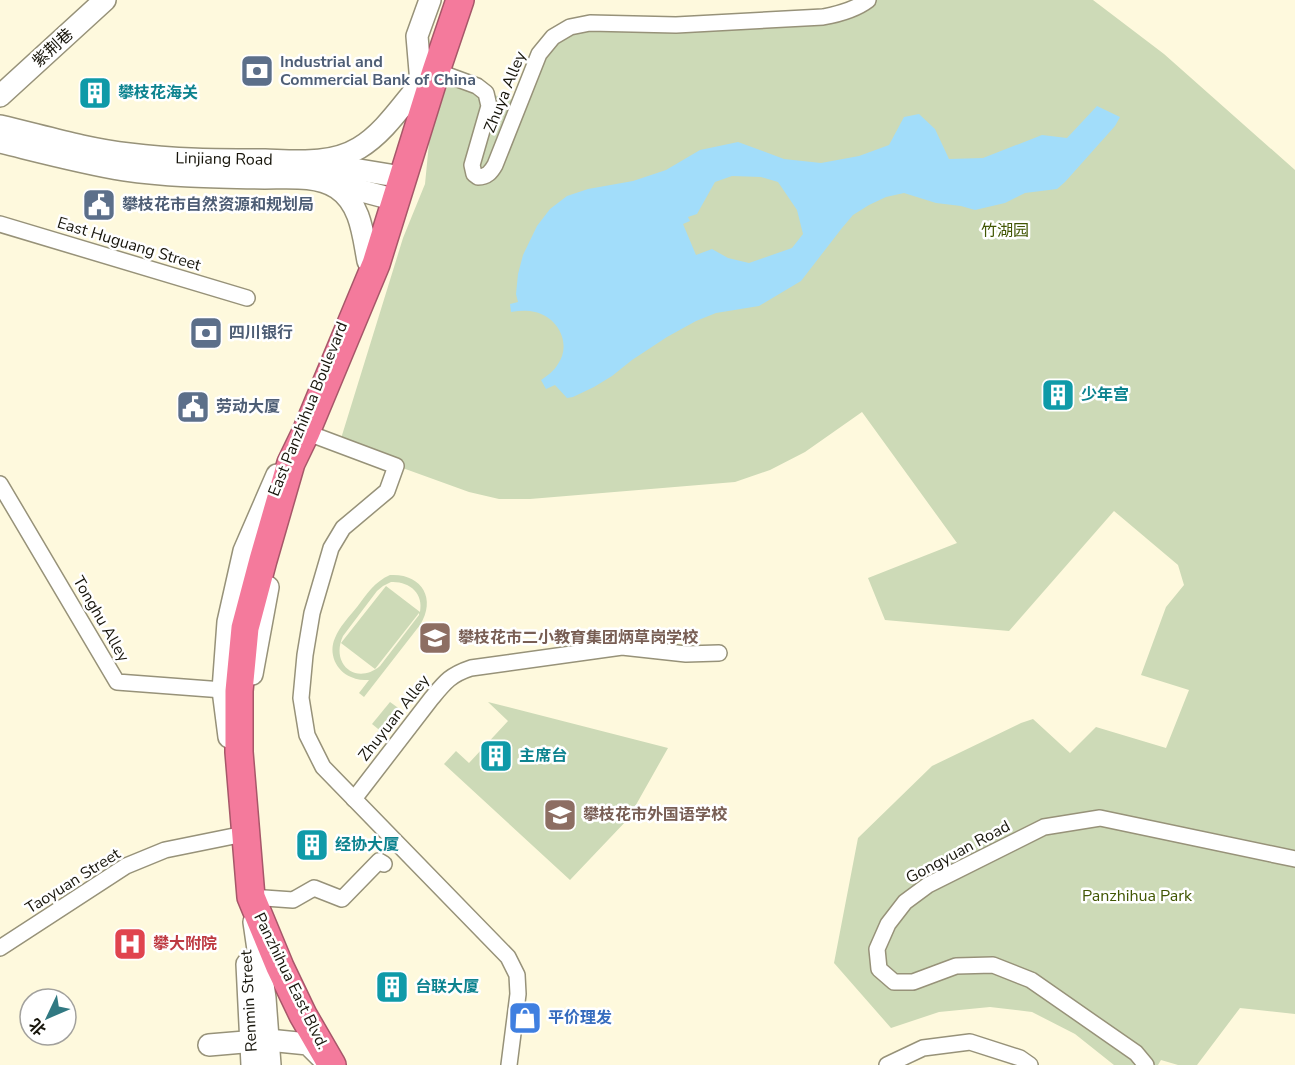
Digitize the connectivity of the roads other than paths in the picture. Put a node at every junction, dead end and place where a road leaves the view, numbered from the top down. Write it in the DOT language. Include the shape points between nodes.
graph roads {
  1 [pos="105,0"];
  2 [pos="430,0"];
  3 [pos="449,0"];
  4 [pos="460,0"];
  5 [pos="868,0"];
  6 [pos="427,75"];
  7 [pos="0,96"];
  8 [pos="0,126"];
  9 [pos="0,142"];
  10 [pos="306,161"];
  11 [pos="322,181"];
  12 [pos="395,187"];
  13 [pos="0,224"];
  14 [pos="368,261"];
  15 [pos="247,298"];
  16 [pos="303,430"];
  17 [pos="287,462"];
  18 [pos="0,483"];
  19 [pos="719,653"];
  20 [pos="223,690"];
  21 [pos="235,752"];
  22 [pos="354,799"];
  23 [pos="238,835"];
  24 [pos="1295,859"];
  25 [pos="384,864"];
  26 [pos="247,899"];
  27 [pos="255,931"];
  28 [pos="0,948"];
  29 [pos="259,1041"];
  30 [pos="209,1045"];
  31 [pos="315,1054"];
  32 [pos="252,1065"];
  33 [pos="270,1065"];
  34 [pos="331,1065"];
  35 [pos="509,1065"];
  36 [pos="887,1065"];
  37 [pos="1030,1065"];
  38 [pos="1146,1065"];
  1 -- 7 [label="main road, 紫荆巷"];
  2 -- 6 [label="main road" via="417,36"];
  3 -- 6 [label="highway, East Panzhihua Boulevard"];
  4 -- 6 [label="highway, East Panzhihua Boulevard"];
  5 -- 6 [label="street, Zhuya Alley" via="823,17 676,25 590,23 570,27 553,37 539,54 495,165 484,177 474,174 472,165 489,106 486,93 477,86"];
  6 -- 10 [label="main road, Linjiang Road" via="386,125 358,149"];
  6 -- 12 [label="highway, East Panzhihua Boulevard"];
  8 -- 10 [label="main road, Linjiang Road" via="129,154"];
  9 -- 11 [label="main road, Linjiang Road" via="87,163 166,175"];
  10 -- 12 [label="main road"];
  11 -- 12 [label="main road"];
  11 -- 14 [label="main road, Linjiang Road" via="347,197 356,210"];
  12 -- 14 [label="highway, East Panzhihua Boulevard"];
  12 -- 16 [label="highway, East Panzhihua Boulevard" via="376,264"];
  13 -- 15 [label="street, East Huguang Street"];
  14 -- 16 [label="highway, East Panzhihua Boulevard"];
  16 -- 17 [label="highway, East Panzhihua Boulevard"];
  16 -- 22 [label="street" via="396,466 387,491 343,528 331,548 312,613 305,655 301,699 307,735 323,766"];
  17 -- 20 [label="main road" via="244,552 228,622"];
  17 -- 21 [label="highway, East Panzhihua Boulevard" via="245,628"];
  18 -- 20 [label="street, Tonghu Alley" via="117,682"];
  19 -- 22 [label="street, Zhuyuan Alley" via="686,654 622,647 471,668 455,674 443,684"];
  20 -- 21 [label="main road"];
  21 -- 23 [label="highway, East Panzhihua Boulevard"];
  21 -- 26 [label="highway, East Panzhihua Boulevard"];
  22 -- 35 [label="street" via="508,957 518,975"];
  23 -- 26 [label="highway, East Panzhihua Boulevard"];
  23 -- 28 [label="street, Taoyuan Street" via="165,850 126,866"];
  24 -- 38 [label="street, Gongyuan Road" via="1100,818 1056,825 1044,827 928,885 905,902 888,924 877,949 879,969 894,982 913,982 956,966 993,966 1031,980 1136,1053"];
  25 -- 26 [label="street" via="379,861 342,899 314,888 293,900"];
  26 -- 27 [label="highway, Panzhihua East Blvd."];
  26 -- 29 [label="main road, Renmin Street"];
  26 -- 34 [label="highway, Panzhihua East Blvd."];
  27 -- 29 [label="main road, Renmin Street" via="265,998"];
  27 -- 31 [label="highway, Panzhihua East Blvd." via="278,985"];
  29 -- 30 [label="main road"];
  29 -- 31 [label="main road"];
  29 -- 32 [label="main road, Renmin Street"];
  29 -- 33 [label="main road, Renmin Street"];
  31 -- 34 [label="main road"];
  36 -- 37 [label="street" via="923,1048 970,1042"];
}
